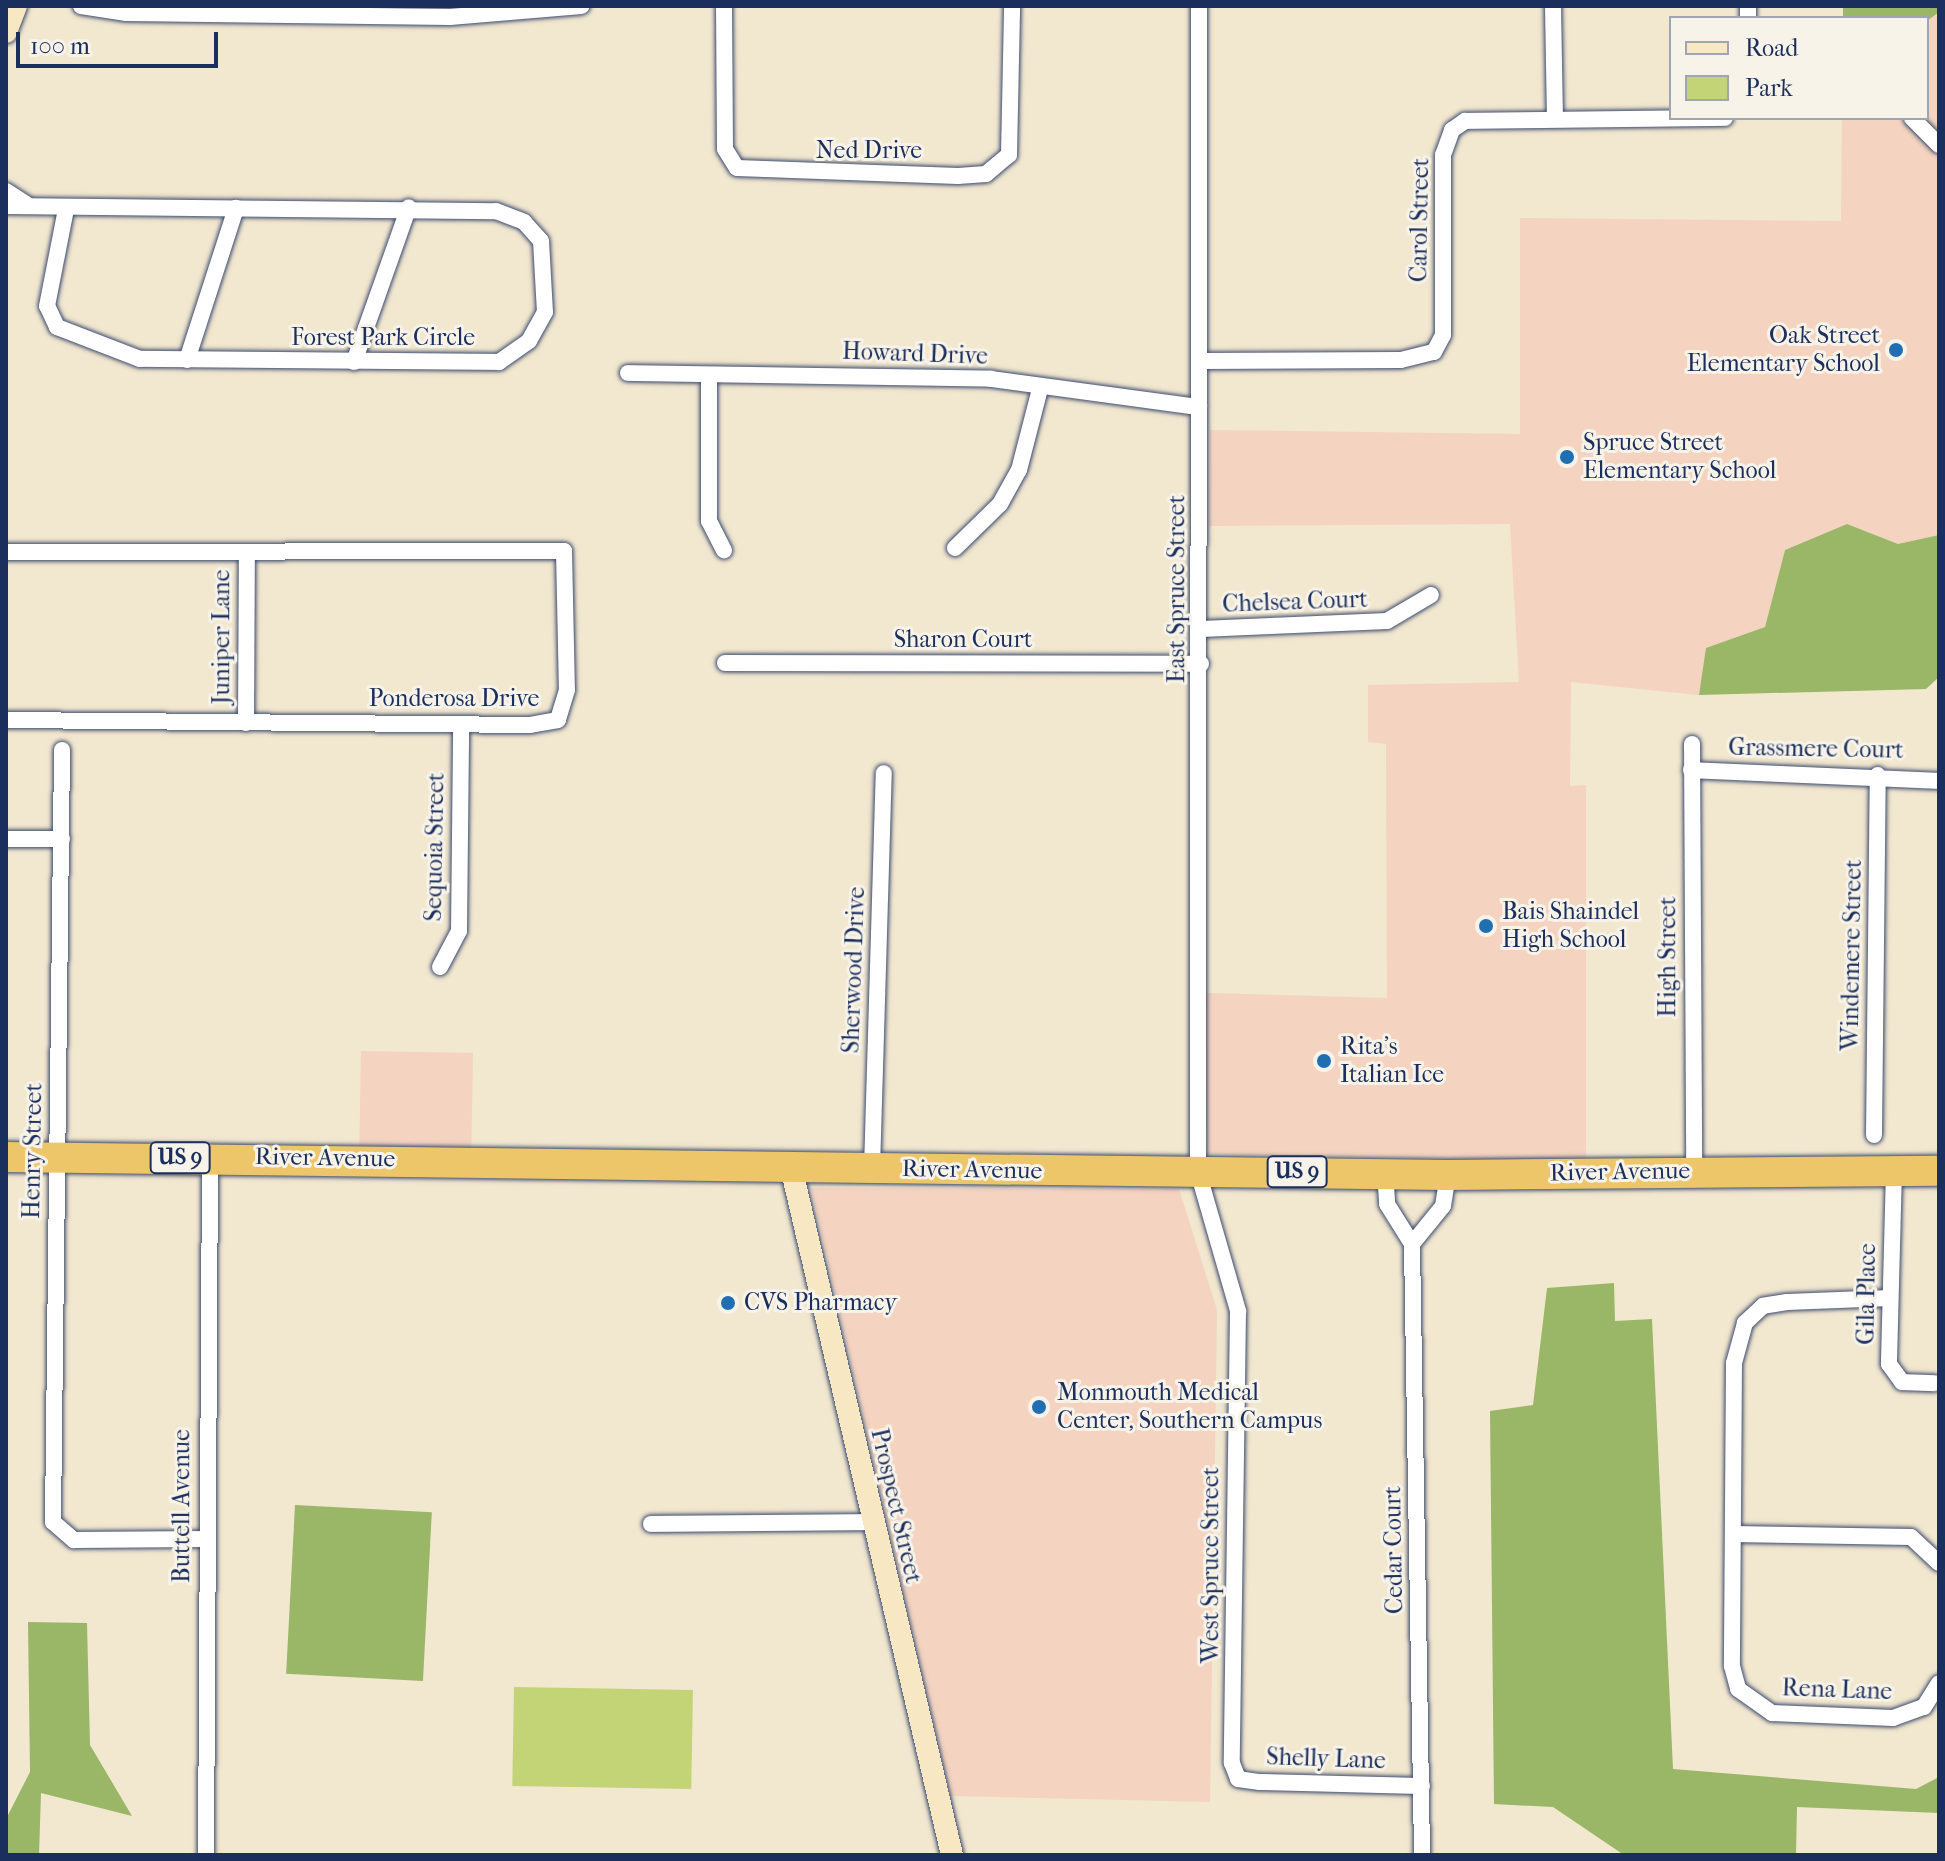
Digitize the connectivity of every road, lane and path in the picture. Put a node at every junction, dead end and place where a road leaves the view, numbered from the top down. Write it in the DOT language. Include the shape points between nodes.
graph roads {
  1 [pos="16,6"];
  2 [pos="81,6"];
  3 [pos="582,6"];
  4 [pos="724,6"];
  5 [pos="1012,6"];
  6 [pos="1199,6"];
  7 [pos="1553,6"];
  8 [pos="6,32"];
  9 [pos="1555,117"];
  10 [pos="1669,118"];
  11 [pos="1914,120"];
  12 [pos="1939,145"];
  13 [pos="6,191"];
  14 [pos="26,204"];
  15 [pos="6,206"];
  16 [pos="409,207"];
  17 [pos="236,208"];
  18 [pos="66,209"];
  19 [pos="187,360"];
  20 [pos="1200,361"];
  21 [pos="354,362"];
  22 [pos="628,373"];
  23 [pos="709,378"];
  24 [pos="1040,389"];
  25 [pos="1199,407"];
  26 [pos="955,548"];
  27 [pos="724,550"];
  28 [pos="6,552"];
  29 [pos="247,552"];
  30 [pos="1431,595"];
  31 [pos="1201,629"];
  32 [pos="725,663"];
  33 [pos="1201,664"];
  34 [pos="6,720"];
  35 [pos="246,723"];
  36 [pos="461,725"];
  37 [pos="1692,744"];
  38 [pos="62,750"];
  39 [pos="1691,770"];
  40 [pos="884,773"];
  41 [pos="1878,775"];
  42 [pos="1939,781"];
  43 [pos="6,839"];
  44 [pos="62,839"];
  45 [pos="440,967"];
  46 [pos="1874,1135"];
  47 [pos="6,1157"];
  48 [pos="57,1157"];
  49 [pos="210,1158"];
  50 [pos="791,1167"];
  51 [pos="872,1169"];
  52 [pos="1694,1170"];
  53 [pos="1894,1170"];
  54 [pos="1939,1171"];
  55 [pos="1198,1172"];
  56 [pos="1385,1172"];
  57 [pos="1448,1175"];
  58 [pos="1412,1244"];
  59 [pos="1890,1298"];
  60 [pos="1934,1383"];
  61 [pos="874,1522"];
  62 [pos="651,1524"];
  63 [pos="1733,1534"];
  64 [pos="206,1539"];
  65 [pos="1939,1563"];
  66 [pos="1939,1683"];
  67 [pos="1234,1772"];
  68 [pos="1422,1786"];
  69 [pos="206,1855"];
  70 [pos="952,1855"];
  71 [pos="1422,1855"];
  1 -- 8 [label="street"];
  2 -- 3 [label="street" via="126,13 450,17"];
  4 -- 5 [label="street, Ned Drive" via="725,149 737,168 958,176 986,174 1009,155"];
  6 -- 20 [label="street, East Spruce Street"];
  7 -- 9 [label="street"];
  9 -- 10 [label="street, Carol Street"];
  9 -- 20 [label="street, Carol Street" via="1477,117 1452,130 1443,155 1443,335 1434,352 1401,360"];
  11 -- 12 [label="street"];
  13 -- 14 [label="street, Forest Park Circle"];
  14 -- 15 [label="street, Forest Park Circle"];
  14 -- 18 [label="street, Forest Park Circle"];
  16 -- 17 [label="street, Forest Park Circle"];
  16 -- 21 [label="street"];
  16 -- 21 [label="street, Forest Park Circle" via="496,211 524,222 541,241 545,312 529,341 499,362"];
  17 -- 18 [label="street, Forest Park Circle"];
  17 -- 19 [label="street"];
  18 -- 19 [label="street, Forest Park Circle" via="47,306 57,327 140,359"];
  19 -- 21 [label="street, Forest Park Circle"];
  20 -- 25 [label="street, East Spruce Street"];
  22 -- 23 [label="street, Howard Drive"];
  23 -- 24 [label="street, Howard Drive" via="929,376"];
  23 -- 27 [label="street" via="709,521"];
  24 -- 25 [label="street, Howard Drive"];
  24 -- 26 [label="street" via="1019,470 1000,504"];
  25 -- 31 [label="street, East Spruce Street"];
  28 -- 29 [label="street, Ponderosa Drive"];
  29 -- 35 [label="street, Juniper Lane"];
  29 -- 36 [label="street, Ponderosa Drive" via="564,551 564,709 548,724"];
  30 -- 31 [label="street, Chelsea Court" via="1387,621"];
  31 -- 33 [label="street, East Spruce Street"];
  32 -- 33 [label="street, Sharon Court"];
  33 -- 55 [label="street, East Spruce Street"];
  34 -- 35 [label="street, Ponderosa Drive"];
  35 -- 36 [label="street, Ponderosa Drive"];
  36 -- 45 [label="street, Sequoia Street" via="459,931"];
  37 -- 39 [label="street, High Street"];
  38 -- 44 [label="street, Henry Street"];
  39 -- 41 [label="street, Grassmere Court"];
  39 -- 52 [label="street, High Street"];
  40 -- 51 [label="street, Sherwood Drive"];
  41 -- 42 [label="street, Grassmere Court"];
  41 -- 46 [label="street, Windemere Street"];
  43 -- 44 [label="street"];
  44 -- 48 [label="street, Henry Street"];
  47 -- 48 [label="highway, River Avenue / US 9"];
  48 -- 49 [label="highway, River Avenue / US 9"];
  48 -- 64 [label="street, Henry Street" via="53,1522 74,1540"];
  49 -- 50 [label="highway, River Avenue / US 9"];
  49 -- 64 [label="street, Buttell Avenue"];
  50 -- 51 [label="highway, River Avenue / US 9"];
  50 -- 61 [label="street, Prospect Street"];
  51 -- 55 [label="highway, River Avenue / US 9"];
  52 -- 53 [label="highway, River Avenue / US 9"];
  52 -- 57 [label="highway, River Avenue / US 9"];
  53 -- 54 [label="highway, River Avenue / US 9"];
  53 -- 59 [label="street, Gila Place"];
  55 -- 56 [label="highway, River Avenue / US 9"];
  55 -- 67 [label="street, West Spruce Street" via="1238,1311"];
  56 -- 57 [label="highway, River Avenue / US 9"];
  56 -- 58 [label="street" via="1393,1219"];
  57 -- 58 [label="street" via="1443,1206"];
  58 -- 68 [label="street, Cedar Court"];
  59 -- 60 [label="street, Gila Place" via="1889,1364 1902,1382"];
  59 -- 63 [label="street, Rena Lane" via="1763,1306 1745,1323 1734,1363"];
  61 -- 62 [label="street"];
  61 -- 70 [label="street, Prospect Street"];
  63 -- 65 [label="street" via="1911,1537"];
  63 -- 66 [label="street, Rena Lane" via="1732,1666 1752,1705 1772,1713 1893,1718 1924,1707"];
  64 -- 69 [label="street, Buttell Avenue"];
  67 -- 68 [label="street, Shelly Lane" via="1260,1782"];
  68 -- 71 [label="street, Cedar Court"];
}
